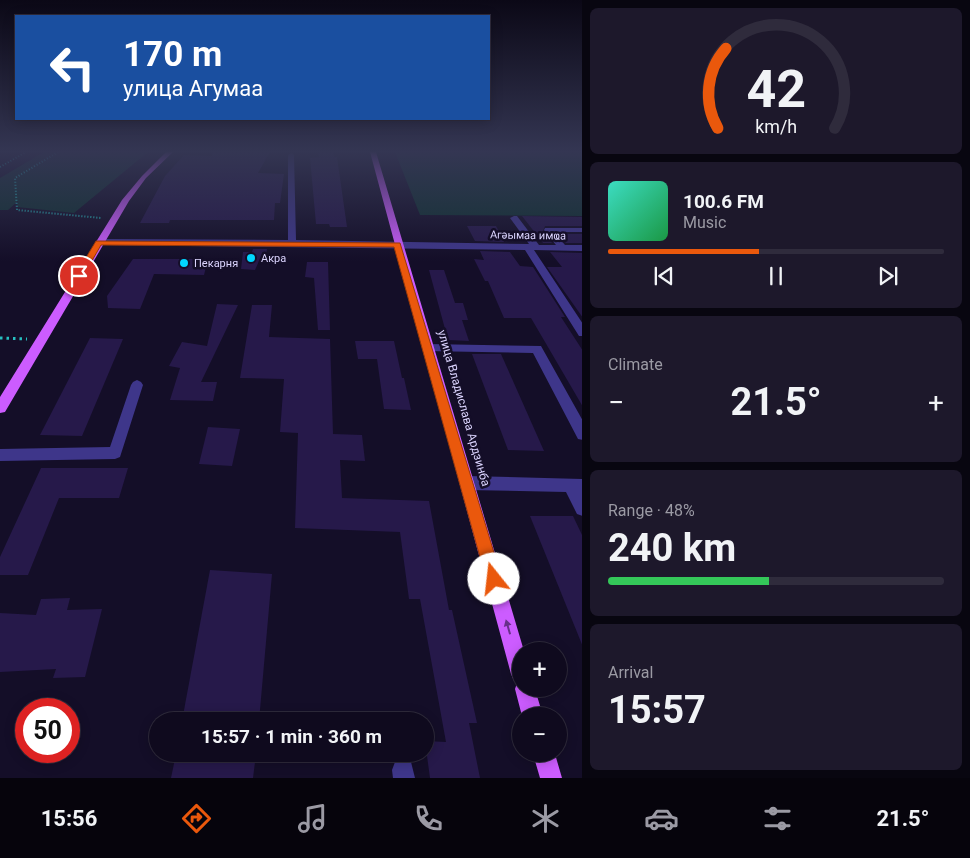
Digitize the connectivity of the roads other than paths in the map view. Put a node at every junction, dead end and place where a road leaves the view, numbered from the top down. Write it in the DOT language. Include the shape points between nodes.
graph roads {
  1 [pos="136,188"];
  2 [pos="290,188"];
  3 [pos="383,188"];
  4 [pos="514,218"];
  5 [pos="582,230"];
  6 [pos="99,242"];
  7 [pos="292,243"];
  8 [pos="398,244"];
  9 [pos="532,246"];
  10 [pos="562,247"];
  11 [pos="582,248"];
  12 [pos="582,333"];
  13 [pos="428,348"];
  14 [pos="137,385"];
  15 [pos="0,408"];
  16 [pos="582,435"];
  17 [pos="0,455"];
  18 [pos="466,483"];
  19 [pos="577,486"];
  20 [pos="582,509"];
  21 [pos="512,643"];
  22 [pos="546,762"];
  23 [pos="551,778"];
  1 -- 6 [label="main road"];
  2 -- 7 [label="street"];
  3 -- 8 [label="main road, улица Владислава Ардзинба"];
  4 -- 9 [label="street"];
  5 -- 10 [label="street" via="548,230"];
  6 -- 7 [label="street, Агәымаа имҩа"];
  6 -- 15 [label="main road"];
  7 -- 8 [label="street, Агәымаа имҩа"];
  8 -- 9 [label="street, Агәымаа имҩа"];
  8 -- 13 [label="main road, улица Владислава Ардзинба"];
  9 -- 10 [label="street, Агәымаа имҩа"];
  9 -- 12 [label="street"];
  10 -- 11 [label="street, Агәымаа имҩа"];
  13 -- 16 [label="street" via="537,349"];
  13 -- 18 [label="main road, улица Владислава Ардзинба"];
  14 -- 17 [label="street" via="115,453"];
  18 -- 19 [label="street"];
  21 -- 18 [label="main road, улица Владислава Ардзинба, one-way"];
  19 -- 20 [label="street"];
  22 -- 23 [label="main road"];
}
